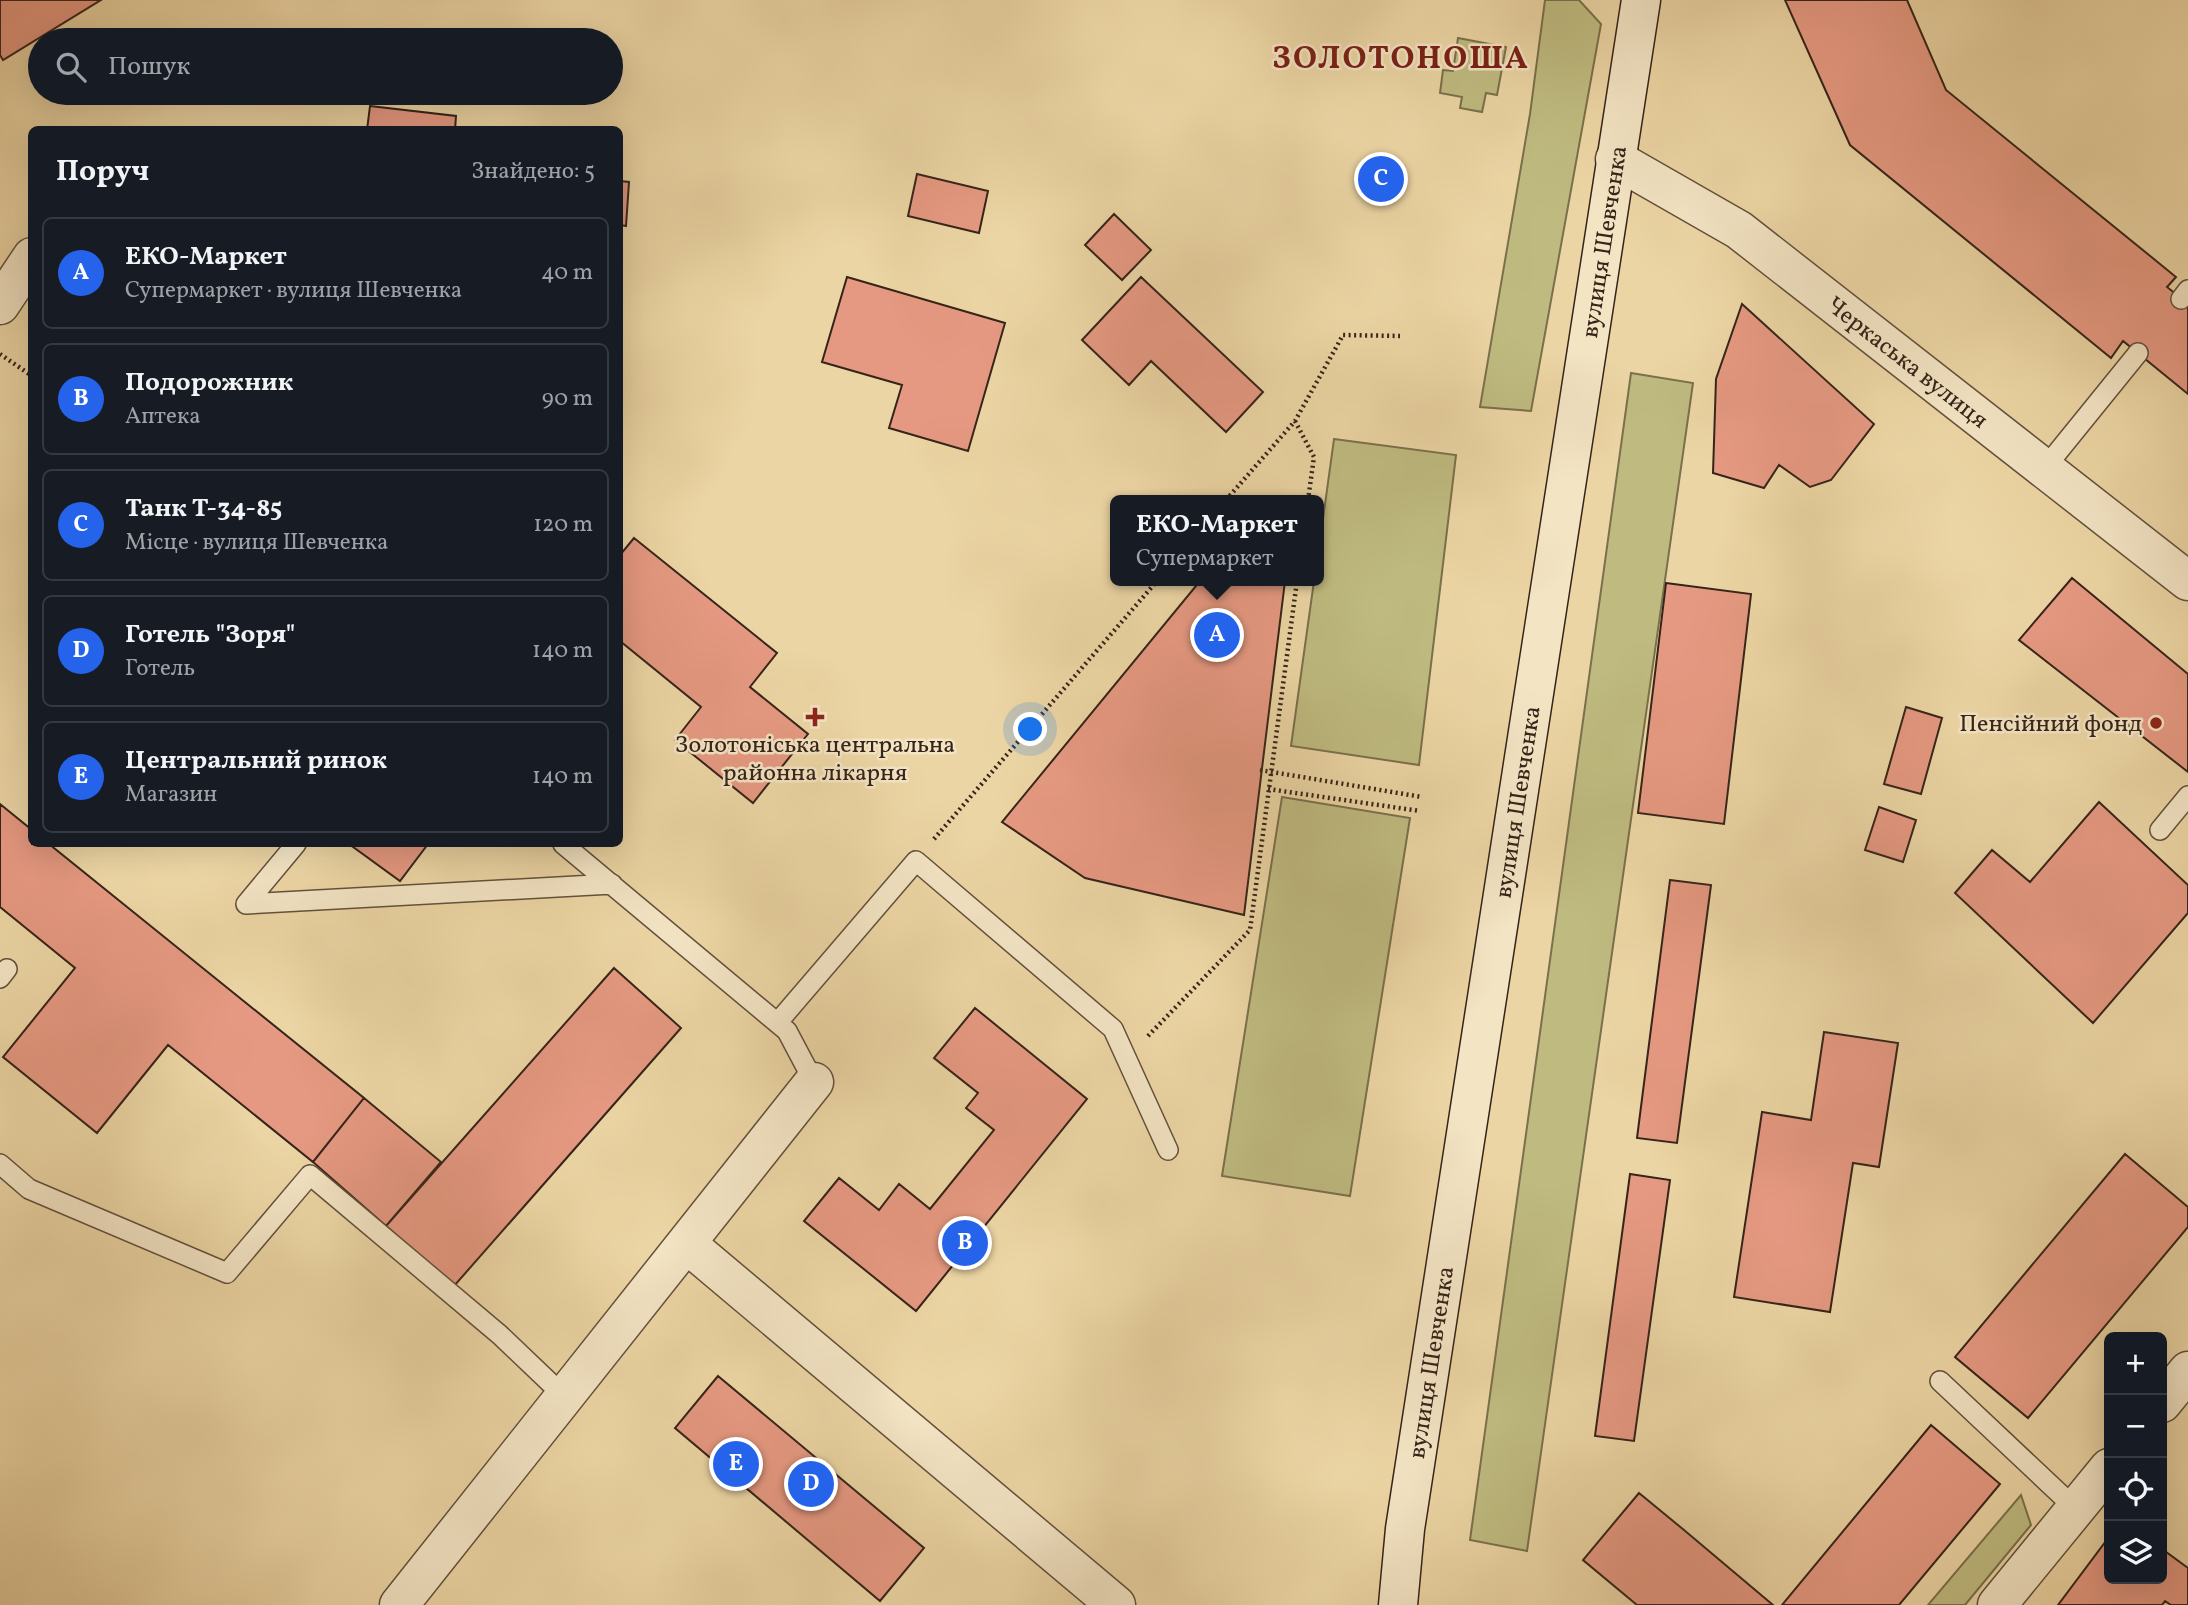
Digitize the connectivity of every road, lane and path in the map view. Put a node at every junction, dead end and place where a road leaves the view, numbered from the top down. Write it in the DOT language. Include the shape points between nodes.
graph roads {
  1 [pos="1641,0"];
  2 [pos="1615,159"];
  3 [pos="28,263"];
  4 [pos="0,305"];
  5 [pos="1400,336"];
  6 [pos="2138,353"];
  7 [pos="0,354"];
  8 [pos="28,373"];
  9 [pos="1295,421"];
  10 [pos="2044,469"];
  11 [pos="1230,495"];
  12 [pos="1309,495"];
  13 [pos="2188,581"];
  14 [pos="1153,586"];
  15 [pos="1296,586"];
  16 [pos="1260,770"];
  17 [pos="1272,774"];
  18 [pos="1268,789"];
  19 [pos="2188,796"];
  20 [pos="1422,797"];
  21 [pos="1420,811"];
  22 [pos="2160,830"];
  23 [pos="294,847"];
  24 [pos="567,847"];
  25 [pos="916,861"];
  26 [pos="612,884"];
  27 [pos="778,1023"];
  28 [pos="1127,1058"];
  29 [pos="814,1082"];
  30 [pos="1168,1150"];
  31 [pos="0,1164"];
  32 [pos="687,1244"];
  33 [pos="2188,1371"];
  34 [pos="1941,1381"];
  35 [pos="565,1397"];
  36 [pos="2167,1397"];
  37 [pos="2104,1474"];
  38 [pos="2076,1509"];
  39 [pos="398,1605"];
  40 [pos="1116,1605"];
  41 [pos="1398,1605"];
  42 [pos="1997,1605"];
  1 -- 2 [label="street, вулиця Шевченка"];
  2 -- 10 [label="street, Черкаська вулиця" via="1739,230"];
  2 -- 41 [label="street, вулиця Шевченка" via="1405,1529"];
  3 -- 4 [label="street"];
  5 -- 9 [label="path" via="1343,335"];
  6 -- 10 [label="lane"];
  7 -- 8 [label="path"];
  9 -- 11 [label="path"];
  9 -- 12 [label="path" via="1314,457"];
  10 -- 13 [label="street, Черкаська вулиця"];
  14 -- 25 [label="path"];
  15 -- 17 [label="path"];
  16 -- 17 [label="path"];
  17 -- 18 [label="path"];
  17 -- 20 [label="path"];
  18 -- 21 [label="path"];
  18 -- 28 [label="path" via="1250,930"];
  19 -- 22 [label="lane"];
  23 -- 26 [label="lane" via="246,904"];
  24 -- 26 [label="lane"];
  25 -- 27 [label="lane"];
  25 -- 28 [label="lane" via="1113,1030"];
  26 -- 27 [label="lane"];
  27 -- 29 [label="lane" via="787,1031"];
  28 -- 30 [label="lane"];
  29 -- 32 [label="street"];
  31 -- 35 [label="lane" via="29,1189 227,1273 310,1175 500,1335"];
  32 -- 35 [label="street"];
  32 -- 40 [label="street"];
  33 -- 36 [label="street"];
  34 -- 38 [label="lane"];
  35 -- 39 [label="street"];
  37 -- 38 [label="street"];
  38 -- 42 [label="street"];
}
